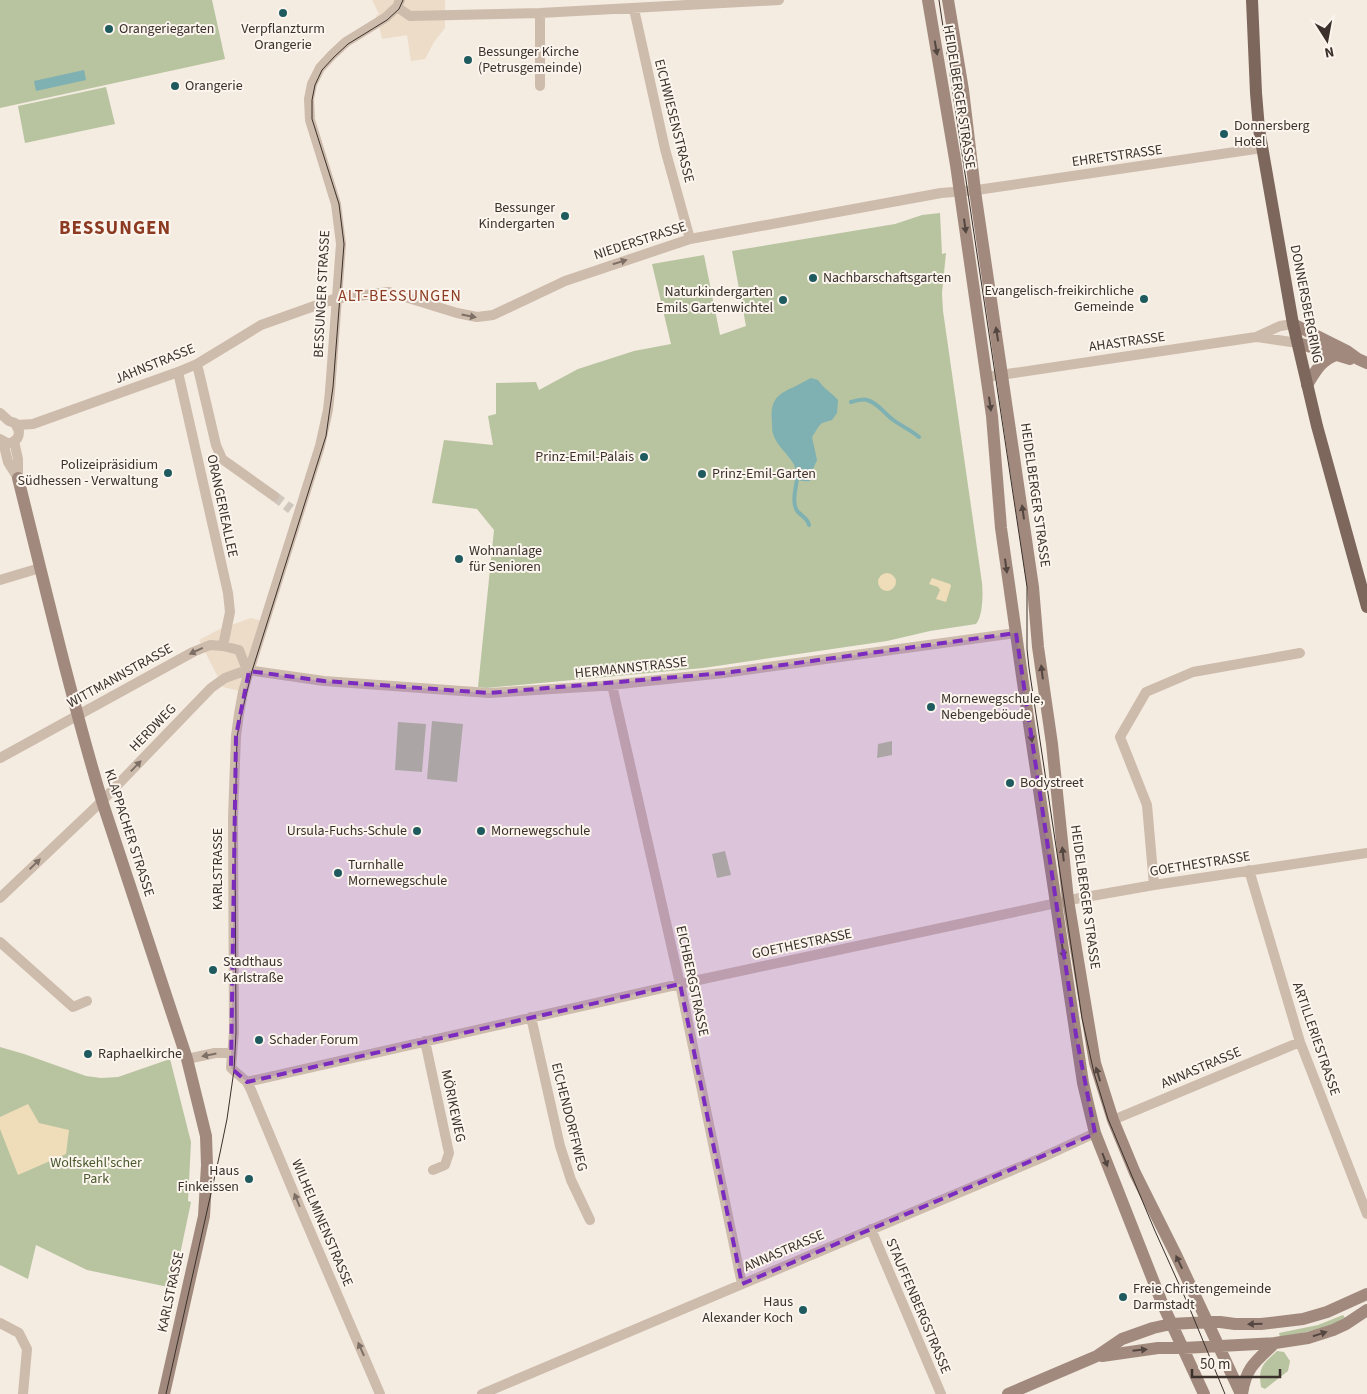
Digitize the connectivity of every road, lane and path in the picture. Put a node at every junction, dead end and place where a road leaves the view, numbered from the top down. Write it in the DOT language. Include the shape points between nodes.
graph roads {
  1 [pos="779,0"];
  2 [pos="928,0"];
  3 [pos="948,0"];
  4 [pos="1252,0"];
  5 [pos="652,3"];
  6 [pos="398,4"];
  7 [pos="634,9"];
  8 [pos="540,13"];
  9 [pos="540,86"];
  10 [pos="1262,148"];
  11 [pos="975,190"];
  12 [pos="960,191"];
  13 [pos="690,239"];
  14 [pos="337,298"];
  15 [pos="1293,324"];
  16 [pos="1256,337"];
  17 [pos="1298,343"];
  18 [pos="1336,355"];
  19 [pos="1362,361"];
  20 [pos="197,364"];
  21 [pos="178,372"];
  22 [pos="1003,375"];
  23 [pos="987,377"];
  24 [pos="1307,384"];
  25 [pos="0,413"];
  26 [pos="9,427"];
  27 [pos="2,440"];
  28 [pos="18,478"];
  29 [pos="274,496"];
  30 [pos="40,568"];
  31 [pos="0,580"];
  32 [pos="1367,608"];
  33 [pos="1037,630"];
  34 [pos="1016,633"];
  35 [pos="223,646"];
  36 [pos="1300,653"];
  37 [pos="248,670"];
  38 [pos="612,685"];
  39 [pos="77,716"];
  40 [pos="0,758"];
  41 [pos="102,801"];
  42 [pos="1367,853"];
  43 [pos="1248,870"];
  44 [pos="1154,884"];
  45 [pos="0,898"];
  46 [pos="1062,902"];
  47 [pos="0,942"];
  48 [pos="680,984"];
  49 [pos="87,1001"];
  50 [pos="531,1017"];
  51 [pos="425,1041"];
  52 [pos="1300,1042"];
  53 [pos="232,1053"];
  54 [pos="187,1059"];
  55 [pos="231,1068"];
  56 [pos="247,1082"];
  57 [pos="1113,1120"];
  58 [pos="1095,1133"];
  59 [pos="433,1170"];
  60 [pos="206,1197"];
  61 [pos="1367,1214"];
  62 [pos="590,1220"];
  63 [pos="871,1229"];
  64 [pos="742,1284"];
  65 [pos="1367,1294"];
  66 [pos="1365,1312"];
  67 [pos="1208,1322"];
  68 [pos="0,1323"];
  69 [pos="1171,1324"];
  70 [pos="1275,1343"];
  71 [pos="1219,1346"];
  72 [pos="1183,1348"];
  73 [pos="1097,1356"];
  74 [pos="23,1394"];
  75 [pos="164,1394"];
  76 [pos="380,1394"];
  77 [pos="482,1394"];
  78 [pos="941,1394"];
  79 [pos="1008,1394"];
  80 [pos="1204,1394"];
  81 [pos="1242,1394"];
  1 -- 5 [label="street, BESSUNGER STRASSE"];
  2 -- 12 [label="main road, HEIDELBERGER STRASSE, one-way"];
  3 -- 11 [label="main road, HEIDELBERGER STRASSE"];
  4 -- 10 [label="main road, DONNERSBERGRING"];
  5 -- 7 [label="street, BESSUNGER STRASSE"];
  6 -- 8 [label="street, BESSUNGER STRASSE" via="410,16"];
  6 -- 14 [label="street, BESSUNGER STRASSE" via="385,18 332,55 312,84 310,120 339,224 341,244"];
  7 -- 8 [label="street, BESSUNGER STRASSE"];
  7 -- 13 [label="street, EICHWIESENSTRASSE" via="665,148"];
  8 -- 9 [label="street"];
  10 -- 11 [label="street, EHRETSTRASSE"];
  10 -- 15 [label="main road, DONNERSBERGRING"];
  11 -- 12 [label="street, EHRETSTRASSE"];
  22 -- 11 [label="main road, HEIDELBERGER STRASSE, one-way"];
  12 -- 13 [label="street, NIEDERSTRASSE"];
  12 -- 23 [label="main road, HEIDELBERGER STRASSE, one-way"];
  14 -- 13 [label="street, NIEDERSTRASSE, one-way" via="389,292 457,313 477,317 493,315 588,272"];
  14 -- 20 [label="street, JAHNSTRASSE" via="262,325"];
  14 -- 37 [label="street, BESSUNGER STRASSE" via="328,410 320,446 295,512"];
  15 -- 16 [label="street, AHASTRASSE"];
  15 -- 17 [label="main road, DONNERSBERGRING"];
  15 -- 19 [label="main road"];
  16 -- 17 [label="street, AHASTRASSE"];
  16 -- 22 [label="street, AHASTRASSE"];
  17 -- 18 [label="main road"];
  17 -- 24 [label="main road, DONNERSBERGRING"];
  18 -- 19 [label="main road"];
  18 -- 24 [label="main road" via="1322,363"];
  20 -- 21 [label="street, JAHNSTRASSE"];
  20 -- 29 [label="street" via="222,459"];
  21 -- 26 [label="street, JAHNSTRASSE" via="33,424"];
  21 -- 35 [label="street, ORANGERIEALLEE" via="228,593 230,612"];
  22 -- 23 [label="street"];
  33 -- 22 [label="main road, HEIDELBERGER STRASSE, one-way" via="1034,586"];
  23 -- 34 [label="main road, HEIDELBERGER STRASSE, one-way" via="1001,528"];
  24 -- 32 [label="main road, DONNERSBERGRING"];
  25 -- 26 [label="street"];
  26 -- 27 [label="street, KLAPPACHER STRASSE" via="7,443"];
  26 -- 28 [label="street, KLAPPACHER STRASSE" via="18,459"];
  27 -- 28 [label="street, KLAPPACHER STRASSE" via="8,462"];
  28 -- 30 [label="main road, KLAPPACHER STRASSE"];
  30 -- 31 [label="street"];
  30 -- 39 [label="main road, KLAPPACHER STRASSE"];
  33 -- 34 [label="main road"];
  46 -- 33 [label="main road, HEIDELBERGER STRASSE, one-way" via="1052,744"];
  34 -- 38 [label="street, HERMANNSTRASSE"];
  34 -- 46 [label="main road, HEIDELBERGER STRASSE, one-way"];
  35 -- 37 [label="street" via="239,650"];
  35 -- 39 [label="street, WITTMANNSTRASSE, one-way" via="210,645 193,652"];
  36 -- 44 [label="street" via="1193,672 1146,692 1120,737 1147,805"];
  37 -- 38 [label="street, HERMANNSTRASSE" via="324,681 489,693"];
  41 -- 37 [label="street, HERDWEG, one-way" via="211,688 225,678"];
  37 -- 53 [label="street, KARLSTRASSE" via="236,744"];
  38 -- 48 [label="street, EICHBERGSTRASSE"];
  39 -- 40 [label="street, WITTMANNSTRASSE"];
  39 -- 41 [label="main road, KLAPPACHER STRASSE"];
  45 -- 41 [label="street, HERDWEG, one-way"];
  41 -- 54 [label="main road, KLAPPACHER STRASSE"];
  42 -- 43 [label="street, GOETHESTRASSE"];
  43 -- 44 [label="street, GOETHESTRASSE"];
  43 -- 52 [label="street, ARTILLERIESTRASSE"];
  44 -- 46 [label="street, GOETHESTRASSE"];
  46 -- 48 [label="street, GOETHESTRASSE"];
  57 -- 46 [label="main road, HEIDELBERGER STRASSE, one-way" via="1095,1064"];
  46 -- 58 [label="main road, HEIDELBERGER STRASSE, one-way" via="1082,1073"];
  47 -- 49 [label="street" via="73,1007"];
  48 -- 50 [label="street, GOETHESTRASSE"];
  48 -- 64 [label="street, EICHBERGSTRASSE"];
  50 -- 51 [label="street, GOETHESTRASSE"];
  50 -- 62 [label="street, EICHENDORFFWEG" via="560,1146 571,1180"];
  51 -- 56 [label="street, GOETHESTRASSE"];
  51 -- 59 [label="street, MÖRIKEWEG" via="449,1153 444,1165"];
  52 -- 57 [label="street, ANNASTRASSE"];
  52 -- 61 [label="street, ARTILLERIESTRASSE"];
  53 -- 54 [label="street, one-way"];
  53 -- 55 [label="street, KARLSTRASSE"];
  54 -- 60 [label="main road, KLAPPACHER STRASSE" via="206,1136"];
  55 -- 56 [label="street, WILHELMINENSTRASSE"];
  76 -- 56 [label="street, WILHELMINENSTRASSE, one-way"];
  67 -- 57 [label="main road, HEIDELBERGER STRASSE, one-way" via="1135,1173"];
  58 -- 63 [label="street, ANNASTRASSE"];
  58 -- 69 [label="main road, HEIDELBERGER STRASSE, one-way"];
  60 -- 75 [label="main road, KARLSTRASSE"];
  63 -- 64 [label="street, ANNASTRASSE"];
  63 -- 78 [label="street, STAUFFENBERGSTRASSE"];
  64 -- 77 [label="street, ANNASTRASSE"];
  65 -- 67 [label="main road, one-way" via="1303,1319 1261,1324"];
  70 -- 66 [label="main road, one-way" via="1333,1330"];
  67 -- 69 [label="main road"];
  67 -- 71 [label="main road, HEIDELBERGER STRASSE"];
  68 -- 74 [label="street" via="19,1333 26,1348"];
  69 -- 72 [label="main road, HEIDELBERGER STRASSE"];
  69 -- 73 [label="main road" via="1122,1339"];
  70 -- 71 [label="main road"];
  70 -- 81 [label="main road" via="1252,1365 1244,1380"];
  71 -- 72 [label="main road"];
  71 -- 81 [label="main road, HEIDELBERGER STRASSE"];
  73 -- 72 [label="main road, one-way"];
  72 -- 80 [label="main road, HEIDELBERGER STRASSE"];
  73 -- 79 [label="main road"];
}
